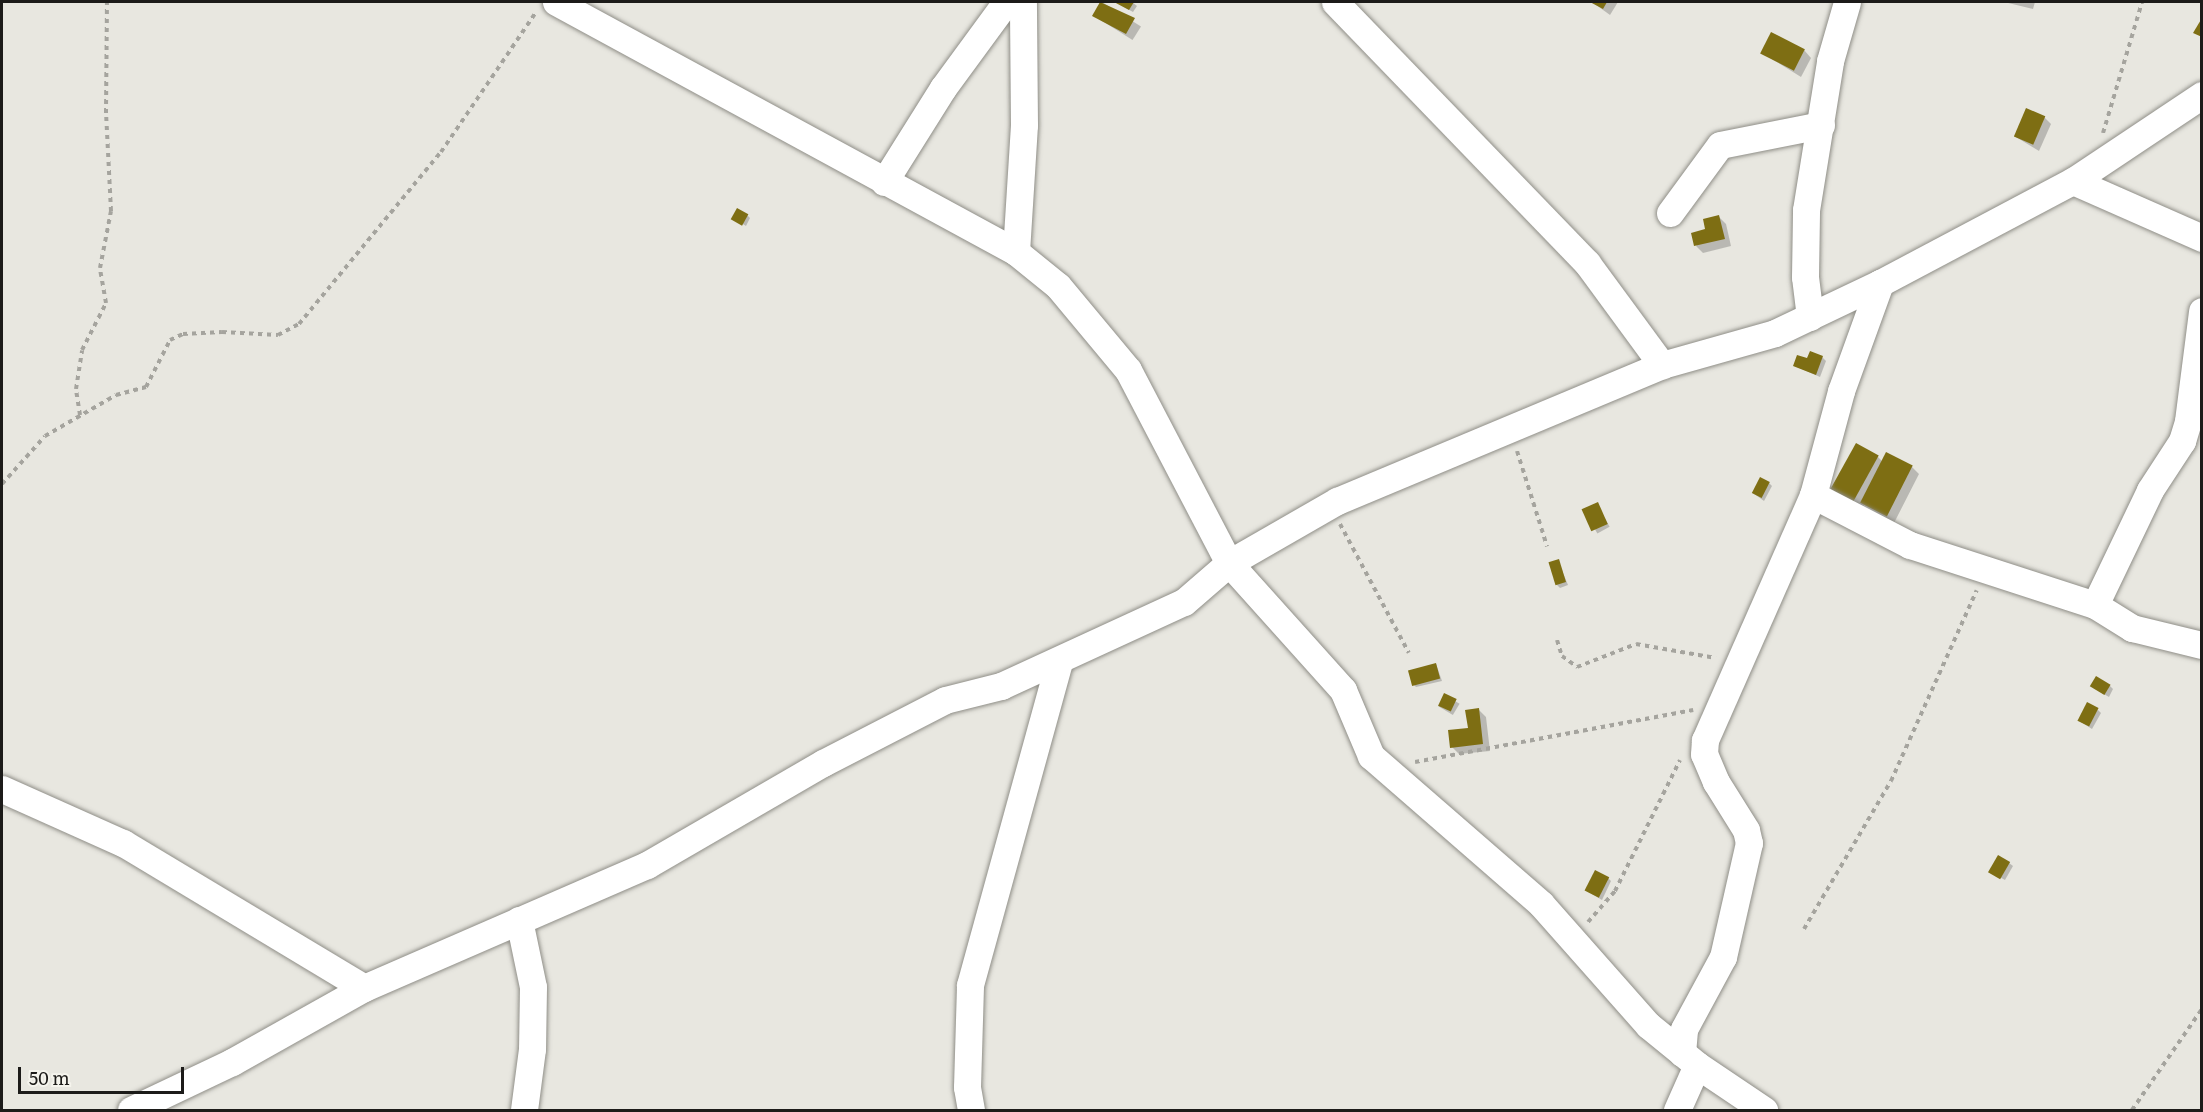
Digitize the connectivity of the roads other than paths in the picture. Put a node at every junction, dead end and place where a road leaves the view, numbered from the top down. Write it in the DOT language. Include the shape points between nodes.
graph roads {
  1 [pos="556,2"];
  2 [pos="1006,2"];
  3 [pos="1023,2"];
  4 [pos="1338,2"];
  5 [pos="1847,2"];
  6 [pos="2202,95"];
  7 [pos="1821,125"];
  8 [pos="2083,175"];
  9 [pos="884,182"];
  10 [pos="1670,213"];
  11 [pos="2202,238"];
  12 [pos="1016,252"];
  13 [pos="1880,283"];
  14 [pos="2202,312"];
  15 [pos="1810,317"];
  16 [pos="1662,365"];
  17 [pos="1813,495"];
  18 [pos="1229,563"];
  19 [pos="2096,605"];
  20 [pos="2202,645"];
  21 [pos="1059,662"];
  22 [pos="2,789"];
  23 [pos="519,920"];
  24 [pos="364,988"];
  25 [pos="1689,1059"];
  26 [pos="132,1110"];
  27 [pos="524,1110"];
  28 [pos="971,1110"];
  29 [pos="1677,1110"];
  30 [pos="1764,1110"];
  1 -- 9 [label="street"];
  2 -- 9 [label="street" via="943,88"];
  3 -- 12 [label="street" via="1024,125"];
  4 -- 16 [label="street" via="1587,263"];
  5 -- 7 [label="street" via="1830,61"];
  6 -- 8 [label="street"];
  7 -- 10 [label="street" via="1720,145"];
  7 -- 15 [label="street" via="1804,242"];
  8 -- 11 [label="street"];
  8 -- 13 [label="street"];
  9 -- 12 [label="street"];
  12 -- 18 [label="street" via="1058,286 1128,370"];
  13 -- 15 [label="street"];
  13 -- 17 [label="street" via="1841,391"];
  14 -- 19 [label="street" via="2188,422 2182,441 2150,490"];
  15 -- 16 [label="street" via="1775,333"];
  16 -- 18 [label="street" via="1331,504"];
  17 -- 19 [label="street" via="1910,545"];
  17 -- 25 [label="street" via="1706,739 1704,754 1716,782 1746,830 1749,843 1723,957 1684,1029"];
  18 -- 21 [label="street" via="1184,602"];
  18 -- 25 [label="street" via="1333,674 1348,698 1371,756 1491,856 1576,940 1630,1006"];
  19 -- 20 [label="street" via="2132,628"];
  21 -- 23 [label="street" via="1001,686 945,700 824,763 647,865"];
  21 -- 28 [label="street" via="970,985"];
  22 -- 24 [label="street" via="123,843"];
  23 -- 24 [label="street"];
  23 -- 27 [label="street" via="533,987 532,1049"];
  24 -- 26 [label="street" via="232,1062"];
  25 -- 29 [label="street"];
  25 -- 30 [label="street"];
}
